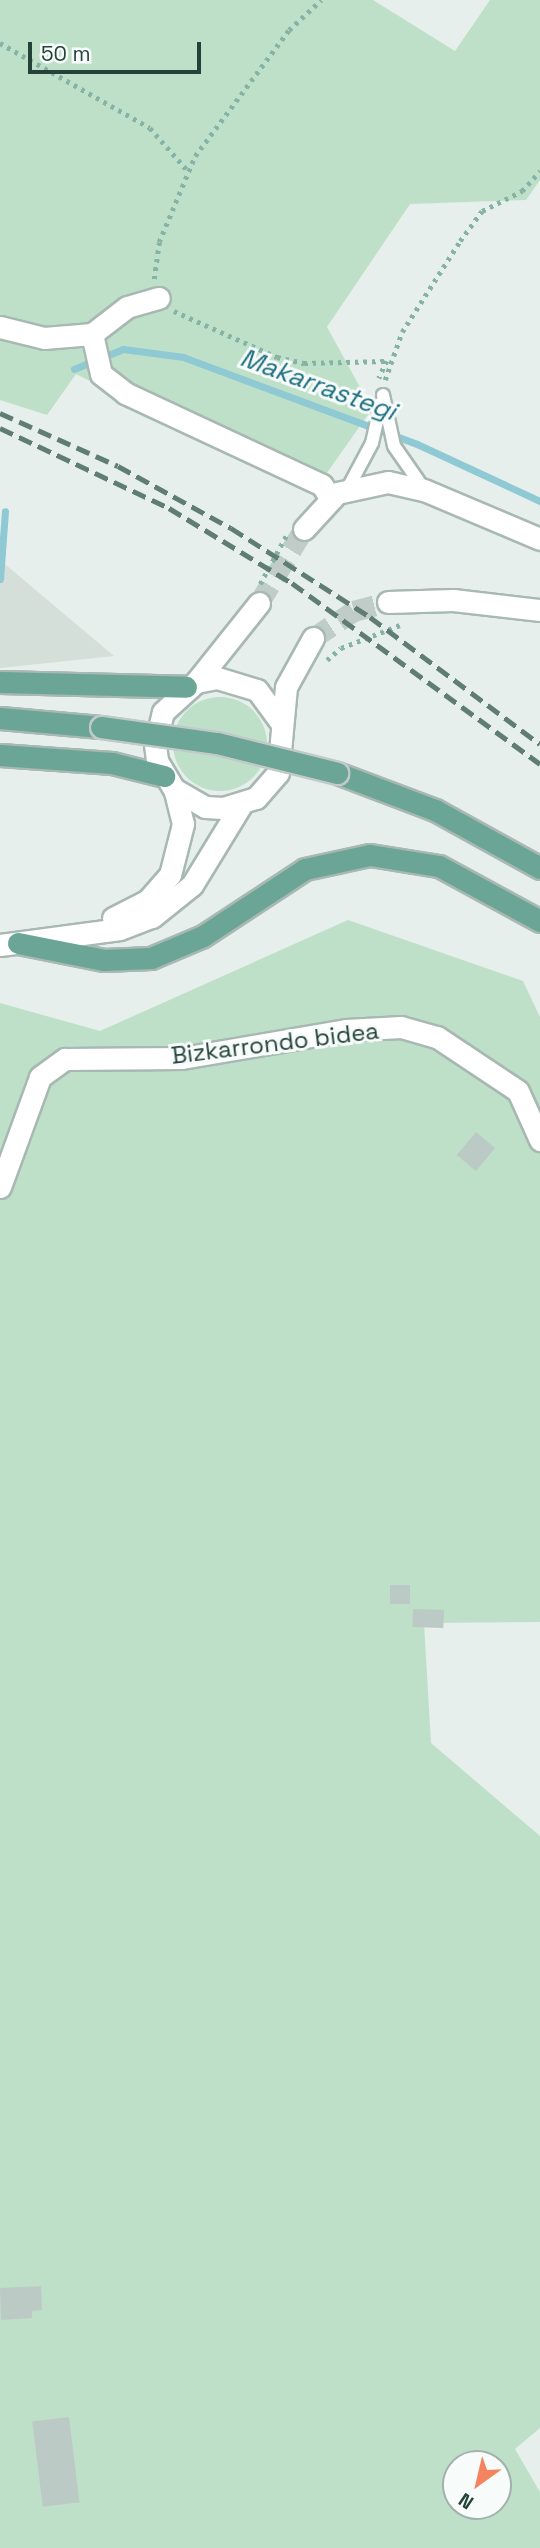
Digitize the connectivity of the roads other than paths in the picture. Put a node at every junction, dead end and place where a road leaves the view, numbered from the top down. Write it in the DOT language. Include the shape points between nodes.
graph roads {
  1 [pos="159,299"];
  2 [pos="0,327"];
  3 [pos="95,341"];
  4 [pos="425,491"];
  5 [pos="339,493"];
  6 [pos="299,527"];
  7 [pos="540,538"];
  8 [pos="256,599"];
  9 [pos="388,603"];
  10 [pos="540,610"];
  11 [pos="313,638"];
  12 [pos="0,682"];
  13 [pos="191,685"];
  14 [pos="0,718"];
  15 [pos="282,723"];
  16 [pos="0,755"];
  17 [pos="169,783"];
  18 [pos="241,805"];
  19 [pos="540,868"];
  20 [pos="540,921"];
  21 [pos="11,941"];
  22 [pos="540,1140"];
  23 [pos="0,1187"];
  1 -- 3 [label="street" via="127,307"];
  2 -- 3 [label="street" via="44,338"];
  3 -- 5 [label="street" via="101,374 133,398"];
  4 -- 5 [label="street" via="388,482"];
  4 -- 5 [label="lane" via="394,446 383,396 372,443"];
  4 -- 7 [label="street"];
  5 -- 6 [label="street"];
  8 -- 13 [label="street"];
  9 -- 10 [label="street" via="453,600"];
  11 -- 15 [label="street" via="286,687"];
  12 -- 13 [label="main road"];
  13 -- 15 [label="street" via="217,678 257,690"];
  13 -- 17 [label="street" via="163,712 156,727 156,752"];
  14 -- 19 [label="main road, bridge" via="217,743 337,773 435,810"];
  15 -- 18 [label="street" via="285,749 278,773 269,787"];
  16 -- 17 [label="main road" via="112,763"];
  17 -- 18 [label="street" via="205,807"];
  17 -- 21 [label="street" via="182,842 160,889 118,916"];
  18 -- 21 [label="street" via="203,871 166,908 120,929"];
  20 -- 21 [label="main road" via="439,866 370,855 305,869 194,941 151,958 104,960"];
  22 -- 23 [label="street, Bizkarrondo bidea" via="518,1091 437,1037 401,1027 346,1030 182,1058 65,1059 40,1077"];
}
